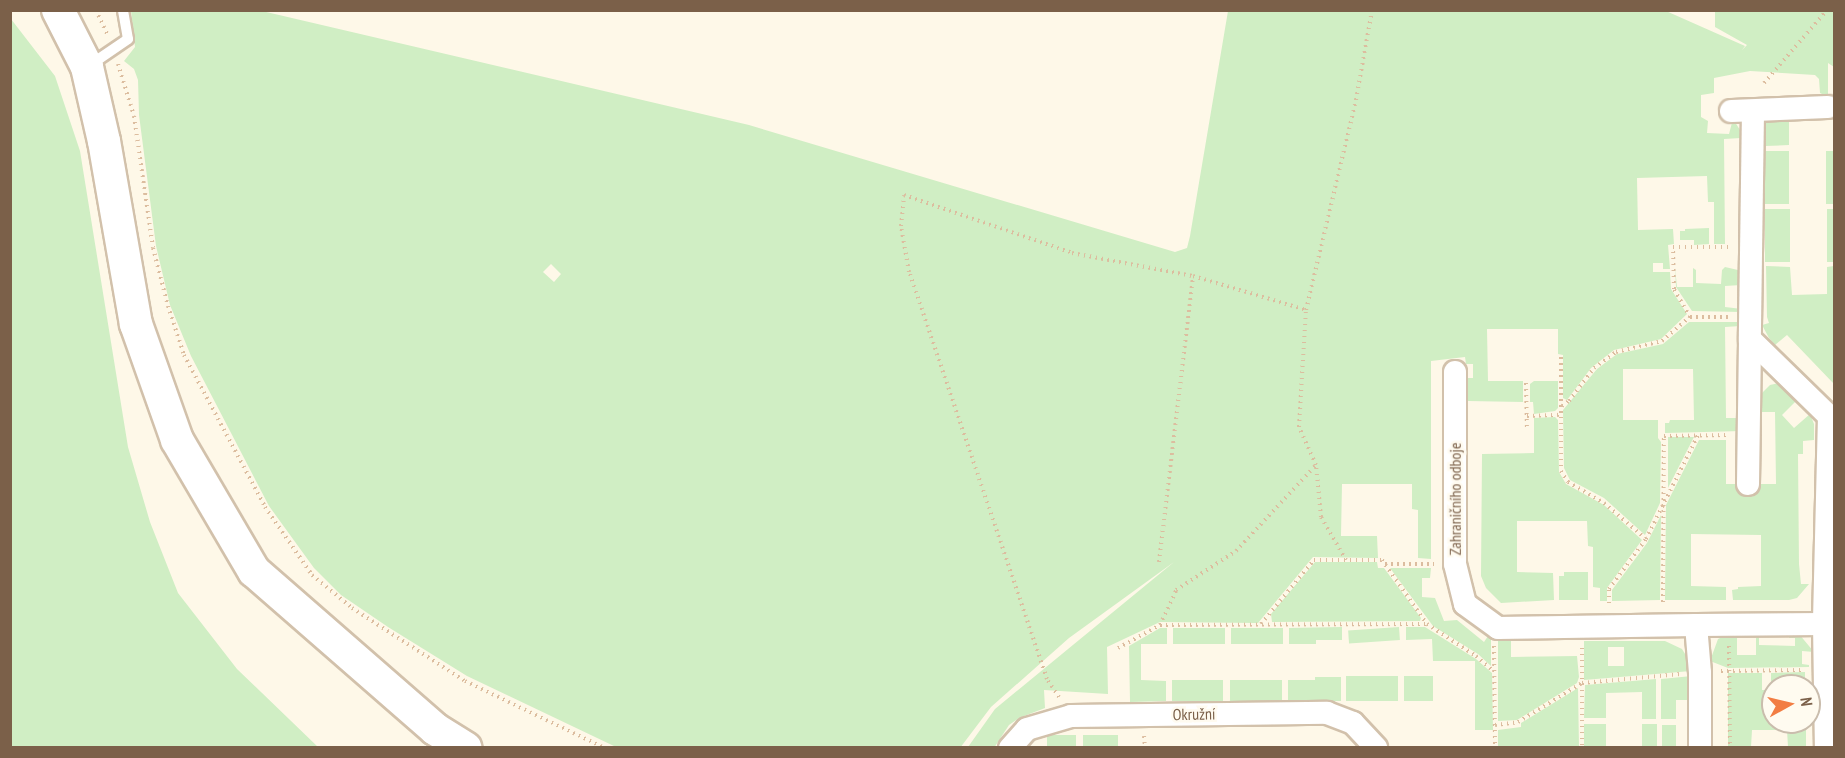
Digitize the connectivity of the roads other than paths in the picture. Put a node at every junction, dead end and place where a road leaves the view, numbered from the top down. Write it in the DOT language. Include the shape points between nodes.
graph roads {
  1 [pos="58,10"];
  2 [pos="123,10"];
  3 [pos="87,67"];
  4 [pos="1828,107"];
  5 [pos="1750,328"];
  6 [pos="1455,372"];
  7 [pos="1748,484"];
  8 [pos="1824,624"];
  9 [pos="1696,625"];
  10 [pos="466,747"];
  11 [pos="1010,747"];
  12 [pos="1376,747"];
  13 [pos="1700,747"];
  14 [pos="1826,747"];
  1 -- 3 [label="main road"];
  2 -- 3 [label="lane" via="128,39"];
  3 -- 10 [label="main road" via="136,324 177,440 254,571 435,729"];
  4 -- 5 [label="street" via="1742,111 1751,246"];
  5 -- 7 [label="street"];
  5 -- 8 [label="street" via="1829,416"];
  6 -- 9 [label="street, Zahraničního odboje" via="1455,564 1466,604 1498,628"];
  8 -- 9 [label="street"];
  8 -- 14 [label="street"];
  9 -- 13 [label="street"];
  11 -- 12 [label="street, Okružní" via="1027,729 1071,716 1326,713 1353,723"];
}
